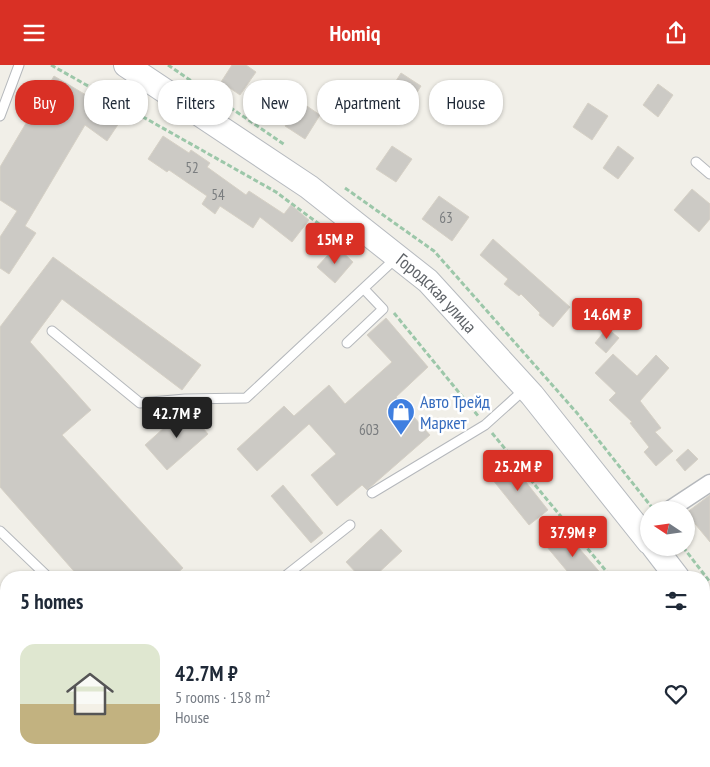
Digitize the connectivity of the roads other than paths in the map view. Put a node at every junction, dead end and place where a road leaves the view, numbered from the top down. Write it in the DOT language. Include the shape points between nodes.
graph roads {
  1 [pos="19,65"];
  2 [pos="126,65"];
  3 [pos="0,116"];
  4 [pos="696,162"];
  5 [pos="710,174"];
  6 [pos="398,256"];
  7 [pos="364,289"];
  8 [pos="52,331"];
  9 [pos="348,343"];
  10 [pos="526,388"];
  11 [pos="710,483"];
  12 [pos="372,493"];
  13 [pos="683,501"];
  14 [pos="350,525"];
  15 [pos="640,526"];
  16 [pos="0,531"];
  17 [pos="661,556"];
  18 [pos="42,571"];
  19 [pos="292,571"];
  20 [pos="671,571"];
  1 -- 3 [label="lane"];
  2 -- 6 [label="main road, Городская улица" via="309,187"];
  4 -- 5 [label="lane"];
  6 -- 7 [label="lane"];
  6 -- 10 [label="main road, Городская улица" via="428,281"];
  7 -- 8 [label="lane" via="246,398 140,403"];
  7 -- 9 [label="lane" via="384,309"];
  10 -- 12 [label="lane" via="485,425"];
  10 -- 15 [label="main road, Городская улица"];
  11 -- 13 [label="street"];
  14 -- 19 [label="lane"];
  16 -- 18 [label="lane"];
  17 -- 20 [label="main road, Городская улица"];
}
